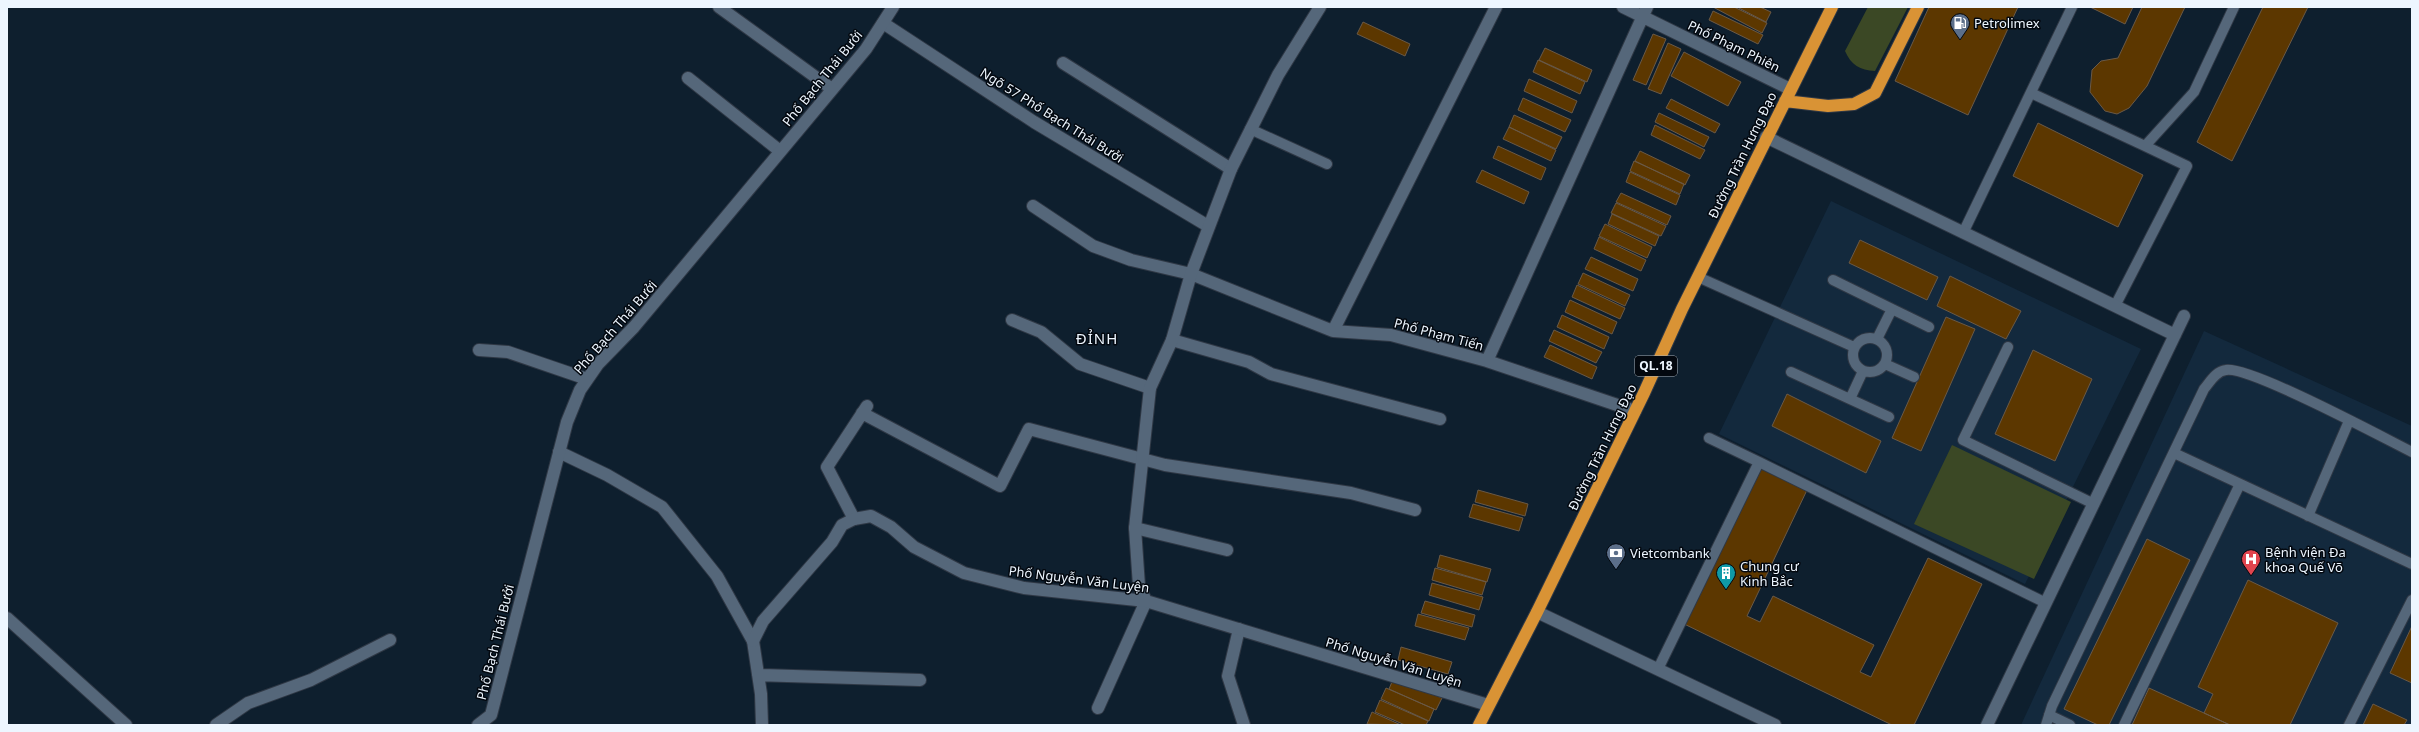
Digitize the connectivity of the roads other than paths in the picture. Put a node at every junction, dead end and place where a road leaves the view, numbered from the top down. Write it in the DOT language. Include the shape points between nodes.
graph roads {
  1 [pos="720,7"];
  2 [pos="893,7"];
  3 [pos="1319,7"];
  4 [pos="1496,7"];
  5 [pos="1623,7"];
  6 [pos="1832,7"];
  7 [pos="1918,7"];
  8 [pos="2072,7"];
  9 [pos="2234,7"];
  10 [pos="1644,12"];
  11 [pos="883,23"];
  12 [pos="1063,63"];
  13 [pos="688,78"];
  14 [pos="832,89"];
  15 [pos="1790,89"];
  16 [pos="2031,93"];
  17 [pos="1785,101"];
  18 [pos="1250,129"];
  19 [pos="1766,137"];
  20 [pos="2144,146"];
  21 [pos="780,152"];
  22 [pos="1327,164"];
  23 [pos="1231,169"];
  24 [pos="1033,206"];
  25 [pos="1208,226"];
  26 [pos="1963,233"];
  27 [pos="1191,274"];
  28 [pos="1698,277"];
  29 [pos="1833,280"];
  30 [pos="2115,306"];
  31 [pos="1892,308"];
  32 [pos="2184,316"];
  33 [pos="1012,320"];
  34 [pos="1929,326"];
  35 [pos="1334,332"];
  36 [pos="2175,335"];
  37 [pos="1877,339"];
  38 [pos="1172,340"];
  39 [pos="1854,347"];
  40 [pos="2008,347"];
  41 [pos="479,350"];
  42 [pos="1487,361"];
  43 [pos="1885,364"];
  44 [pos="1863,371"];
  45 [pos="1791,372"];
  46 [pos="1914,378"];
  47 [pos="587,379"];
  48 [pos="1150,388"];
  49 [pos="1850,399"];
  50 [pos="1635,411"];
  51 [pos="1889,417"];
  52 [pos="1440,420"];
  53 [pos="2349,421"];
  54 [pos="1709,438"];
  55 [pos="559,452"];
  56 [pos="2412,452"];
  57 [pos="2174,453"];
  58 [pos="1144,460"];
  59 [pos="1759,462"];
  60 [pos="2240,484"];
  61 [pos="2094,504"];
  62 [pos="1415,510"];
  63 [pos="2308,516"];
  64 [pos="854,519"];
  65 [pos="1135,528"];
  66 [pos="1227,550"];
  67 [pos="2412,564"];
  68 [pos="2412,600"];
  69 [pos="1146,601"];
  70 [pos="2046,603"];
  71 [pos="1537,612"];
  72 [pos="7,618"];
  73 [pos="1239,629"];
  74 [pos="390,640"];
  75 [pos="753,641"];
  76 [pos="1658,669"];
  77 [pos="758,675"];
  78 [pos="920,680"];
  79 [pos="1488,705"];
  80 [pos="1098,708"];
  81 [pos="492,720"];
  82 [pos="2048,720"];
  83 [pos="126,725"];
  84 [pos="216,725"];
  85 [pos="478,725"];
  86 [pos="762,725"];
  87 [pos="1244,725"];
  88 [pos="1479,725"];
  89 [pos="1775,725"];
  90 [pos="1987,725"];
  91 [pos="2070,725"];
  92 [pos="2124,725"];
  93 [pos="2349,725"];
  1 -- 14 [label="street"];
  2 -- 11 [label="street, Phố Bạch Thái Bưởi"];
  3 -- 18 [label="street" via="1278,75"];
  4 -- 35 [label="street"];
  5 -- 10 [label="street, Phố Phạm Phiên"];
  6 -- 15 [label="highway, Đường Trần Hưng Đạo / QL.18"];
  7 -- 17 [label="highway" via="1875,93 1854,104 1828,106"];
  8 -- 16 [label="lane"];
  9 -- 20 [label="lane" via="2194,92"];
  10 -- 15 [label="street, Phố Phạm Phiên"];
  10 -- 42 [label="street"];
  11 -- 14 [label="street, Phố Bạch Thái Bưởi" via="866,49"];
  11 -- 25 [label="street, Ngõ 57 Phố Bạch Thái Bưởi" via="1034,122"];
  12 -- 23 [label="street"];
  13 -- 21 [label="street"];
  14 -- 21 [label="street, Phố Bạch Thái Bưởi"];
  15 -- 17 [label="highway, Đường Trần Hưng Đạo / QL.18"];
  16 -- 20 [label="lane"];
  16 -- 26 [label="lane"];
  17 -- 19 [label="highway, Đường Trần Hưng Đạo / QL.18"];
  18 -- 22 [label="lane"];
  18 -- 23 [label="street"];
  19 -- 26 [label="street"];
  19 -- 28 [label="highway, Đường Trần Hưng Đạo / QL.18"];
  20 -- 30 [label="lane" via="2187,166"];
  21 -- 47 [label="street, Phố Bạch Thái Bưởi" via="639,321"];
  23 -- 25 [label="street"];
  24 -- 27 [label="street, Phố Phạm Tiến" via="1093,246 1131,260"];
  25 -- 27 [label="street"];
  26 -- 30 [label="street"];
  27 -- 35 [label="street, Phố Phạm Tiến"];
  27 -- 38 [label="street"];
  28 -- 39 [label="lane"];
  28 -- 50 [label="highway, Đường Trần Hưng Đạo / QL.18"];
  29 -- 31 [label="lane"];
  30 -- 36 [label="street"];
  31 -- 34 [label="lane"];
  31 -- 37 [label="lane"];
  32 -- 36 [label="street"];
  33 -- 48 [label="street" via="1041,332 1080,364"];
  35 -- 42 [label="street, Phố Phạm Tiến" via="1391,335"];
  36 -- 61 [label="street"];
  37 -- 39 [label="lane" via="1866,338"];
  37 -- 43 [label="lane" via="1886,347"];
  38 -- 48 [label="street"];
  38 -- 52 [label="street" via="1249,362 1271,374"];
  39 -- 44 [label="lane" via="1853,362"];
  40 -- 61 [label="lane" via="1963,440"];
  41 -- 47 [label="street" via="508,352"];
  42 -- 50 [label="street, Phố Phạm Tiến"];
  43 -- 44 [label="lane" via="1877,371"];
  43 -- 46 [label="lane"];
  44 -- 49 [label="lane"];
  45 -- 49 [label="lane"];
  47 -- 55 [label="street, Phố Bạch Thái Bưởi" via="567,422"];
  48 -- 58 [label="street"];
  49 -- 51 [label="lane"];
  50 -- 71 [label="highway, Đường Trần Hưng Đạo / QL.18"];
  53 -- 56 [label="lane"];
  53 -- 57 [label="lane" via="2265,380 2237,370 2225,370 2214,376 2204,389"];
  53 -- 63 [label="lane"];
  54 -- 59 [label="lane"];
  55 -- 75 [label="street" via="607,475 662,507 716,576"];
  55 -- 81 [label="street, Phố Bạch Thái Bưởi"];
  57 -- 60 [label="lane"];
  57 -- 82 [label="lane"];
  58 -- 62 [label="street" via="1351,493"];
  58 -- 64 [label="street" via="1029,429 1000,486 865,409 827,467"];
  58 -- 65 [label="street"];
  59 -- 70 [label="lane"];
  59 -- 76 [label="lane"];
  60 -- 63 [label="lane"];
  60 -- 92 [label="lane"];
  61 -- 70 [label="street"];
  63 -- 67 [label="lane"];
  64 -- 69 [label="street, Phố Nguyễn Văn Luyện" via="871,516 891,527 914,547 927,554 964,573 996,582 1024,588"];
  64 -- 75 [label="street" via="842,525 832,542 763,621"];
  65 -- 66 [label="street"];
  65 -- 69 [label="street" via="1139,586"];
  68 -- 93 [label="lane"];
  69 -- 73 [label="street, Phố Nguyễn Văn Luyện"];
  69 -- 80 [label="street"];
  70 -- 90 [label="street"];
  71 -- 76 [label="street"];
  71 -- 79 [label="highway, Đường Trần Hưng Đạo / QL.18"];
  72 -- 83 [label="street"];
  73 -- 79 [label="street, Phố Nguyễn Văn Luyện"];
  73 -- 87 [label="street" via="1228,676"];
  74 -- 84 [label="street" via="311,680 248,703"];
  75 -- 77 [label="street"];
  76 -- 89 [label="street"];
  77 -- 78 [label="street"];
  77 -- 86 [label="street"];
  79 -- 88 [label="highway, Đường Trần Hưng Đạo / QL.18"];
  81 -- 85 [label="street, Phố Bạch Thái Bưởi"];
  82 -- 91 [label="lane"];
}
